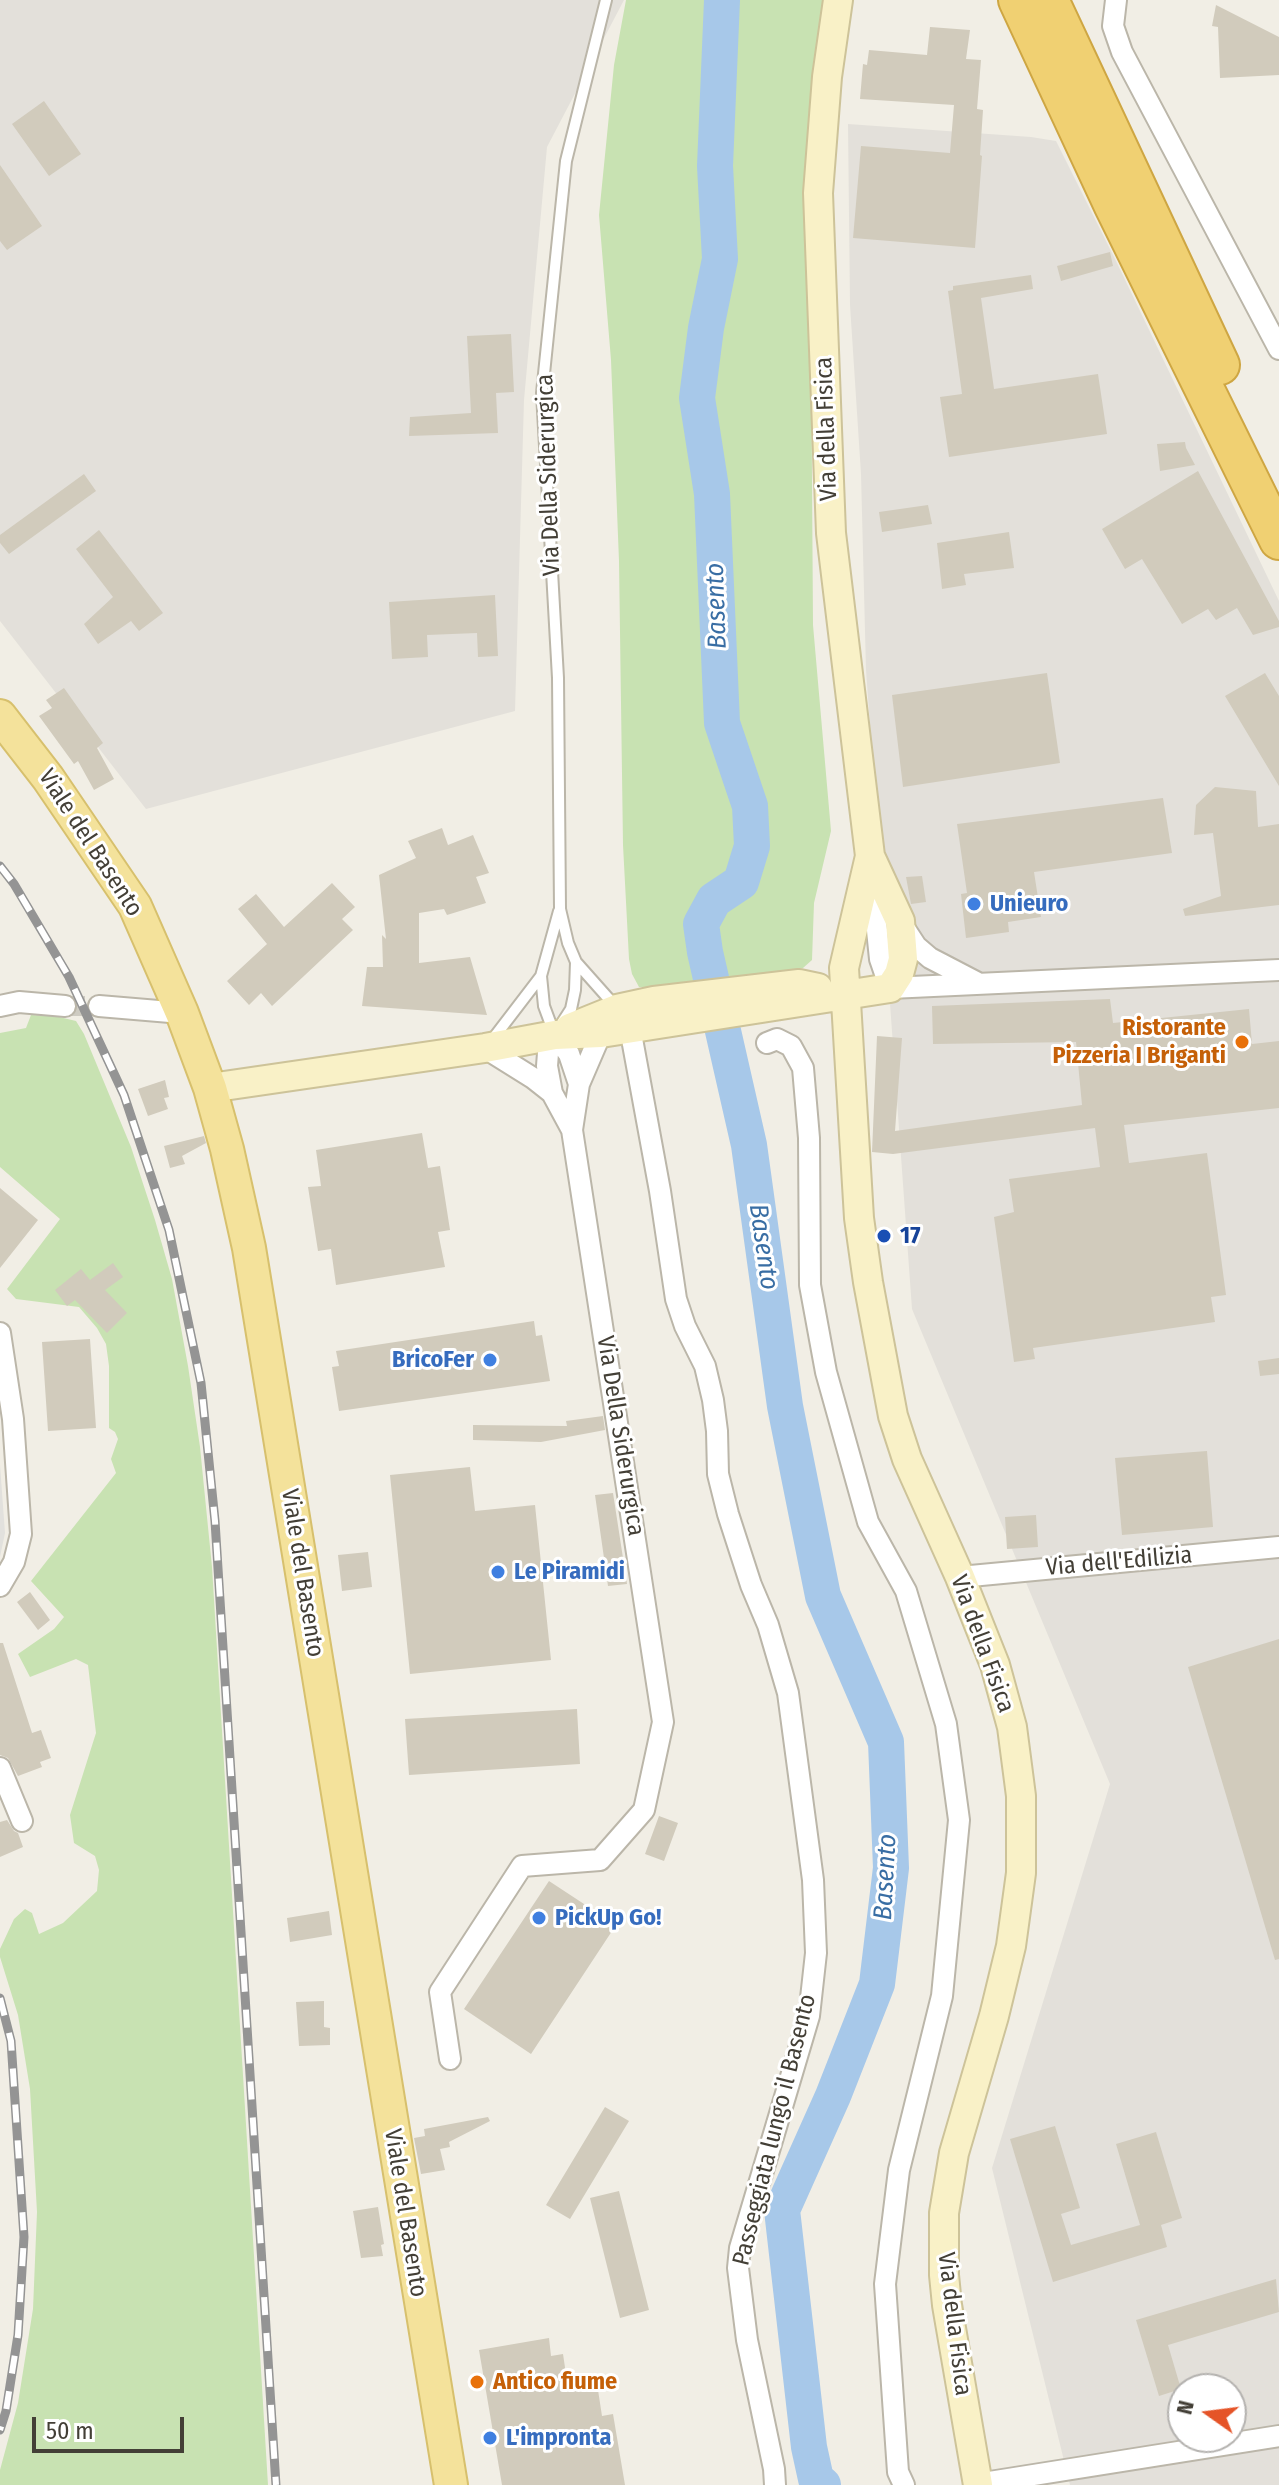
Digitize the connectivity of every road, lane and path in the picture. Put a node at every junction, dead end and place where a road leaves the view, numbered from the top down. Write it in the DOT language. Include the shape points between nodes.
graph roads {
  1 [pos="606,0"];
  2 [pos="838,0"];
  3 [pos="1018,0"];
  4 [pos="1049,0"];
  5 [pos="1116,0"];
  6 [pos="1279,349"];
  7 [pos="1279,482"];
  8 [pos="1279,540"];
  9 [pos="0,716"];
  10 [pos="870,856"];
  11 [pos="560,909"];
  12 [pos="900,921"];
  13 [pos="576,962"];
  14 [pos="1279,970"];
  15 [pos="541,976"];
  16 [pos="978,983"];
  17 [pos="890,988"];
  18 [pos="845,993"];
  19 [pos="0,1006"];
  20 [pos="65,1006"];
  21 [pos="99,1006"];
  22 [pos="182,1013"];
  23 [pos="623,1018"];
  24 [pos="601,1033"];
  25 [pos="555,1035"];
  26 [pos="767,1043"];
  27 [pos="485,1048"];
  28 [pos="579,1084"];
  29 [pos="210,1088"];
  30 [pos="552,1093"];
  31 [pos="572,1130"];
  32 [pos="0,1333"];
  33 [pos="7,1414"];
  34 [pos="1279,1547"];
  35 [pos="960,1577"];
  36 [pos="0,1586"];
  37 [pos="0,1768"];
  38 [pos="22,1821"];
  39 [pos="450,2059"];
  40 [pos="1279,2436"];
  41 [pos="451,2485"];
  42 [pos="775,2485"];
  43 [pos="904,2485"];
  44 [pos="975,2485"];
  1 -- 11 [label="lane, Via Della Siderurgica" via="566,161 542,393 558,678"];
  2 -- 10 [label="street, Via della Fisica" via="818,193 831,533"];
  3 -- 8 [label="highway"];
  4 -- 7 [label="highway"];
  5 -- 6 [label="street" via="1113,26 1122,52"];
  9 -- 22 [label="main road, Viale del Basento" via="135,906"];
  10 -- 12 [label="street, Via della Fisica"];
  10 -- 17 [label="street" via="880,959"];
  10 -- 18 [label="street, Via della Fisica" via="844,968"];
  11 -- 13 [label="lane, Via Della Siderurgica"];
  11 -- 15 [label="lane, Via Della Siderurgica"];
  12 -- 16 [label="street" via="930,958"];
  12 -- 17 [label="street, Via della Fisica" via="903,959"];
  13 -- 23 [label="lane, Via Della Siderurgica"];
  13 -- 25 [label="lane, Via Della Siderurgica" via="571,1009"];
  14 -- 16 [label="street"];
  15 -- 25 [label="lane, Via Della Siderurgica" via="544,1006"];
  15 -- 27 [label="lane, Via Della Siderurgica"];
  16 -- 17 [label="street"];
  17 -- 18 [label="street"];
  18 -- 23 [label="street" via="799,994"];
  18 -- 35 [label="street, Via della Fisica" via="859,1218 893,1416"];
  19 -- 20 [label="street"];
  21 -- 22 [label="street"];
  22 -- 29 [label="main road, Viale del Basento"];
  23 -- 24 [label="street"];
  23 -- 25 [label="street"];
  23 -- 42 [label="street, Passeggiata lungo il Basento" via="658,1176 676,1299 708,1378 718,1474 788,1693 813,1880 816,1953 809,2016 738,2268"];
  24 -- 25 [label="street"];
  24 -- 28 [label="street, Via Della Siderurgica"];
  25 -- 27 [label="street"];
  25 -- 28 [label="street, Via Della Siderurgica" via="569,1054"];
  25 -- 30 [label="street, Via Della Siderurgica" via="547,1066"];
  26 -- 43 [label="street" via="777,1039 791,1046 803,1068 810,1285 826,1372 868,1522 906,1591 946,1724 959,1820 942,1996 899,2170 885,2284 898,2472"];
  27 -- 29 [label="street"];
  27 -- 30 [label="street, Via Della Siderurgica"];
  28 -- 31 [label="street, Via Della Siderurgica"];
  29 -- 41 [label="main road, Viale del Basento" via="249,1248"];
  30 -- 31 [label="street, Via Della Siderurgica"];
  31 -- 39 [label="street, Via Della Siderurgica" via="663,1722 644,1810 600,1860 522,1866 440,1992"];
  32 -- 33 [label="street"];
  33 -- 36 [label="street" via="21,1534"];
  34 -- 35 [label="street, Via dell'Edilizia"];
  35 -- 44 [label="street, Via della Fisica" via="1007,1706 1023,1834 1008,1958 954,2153 944,2213 947,2305"];
  37 -- 38 [label="street"];
  40 -- 44 [label="street"];
}
